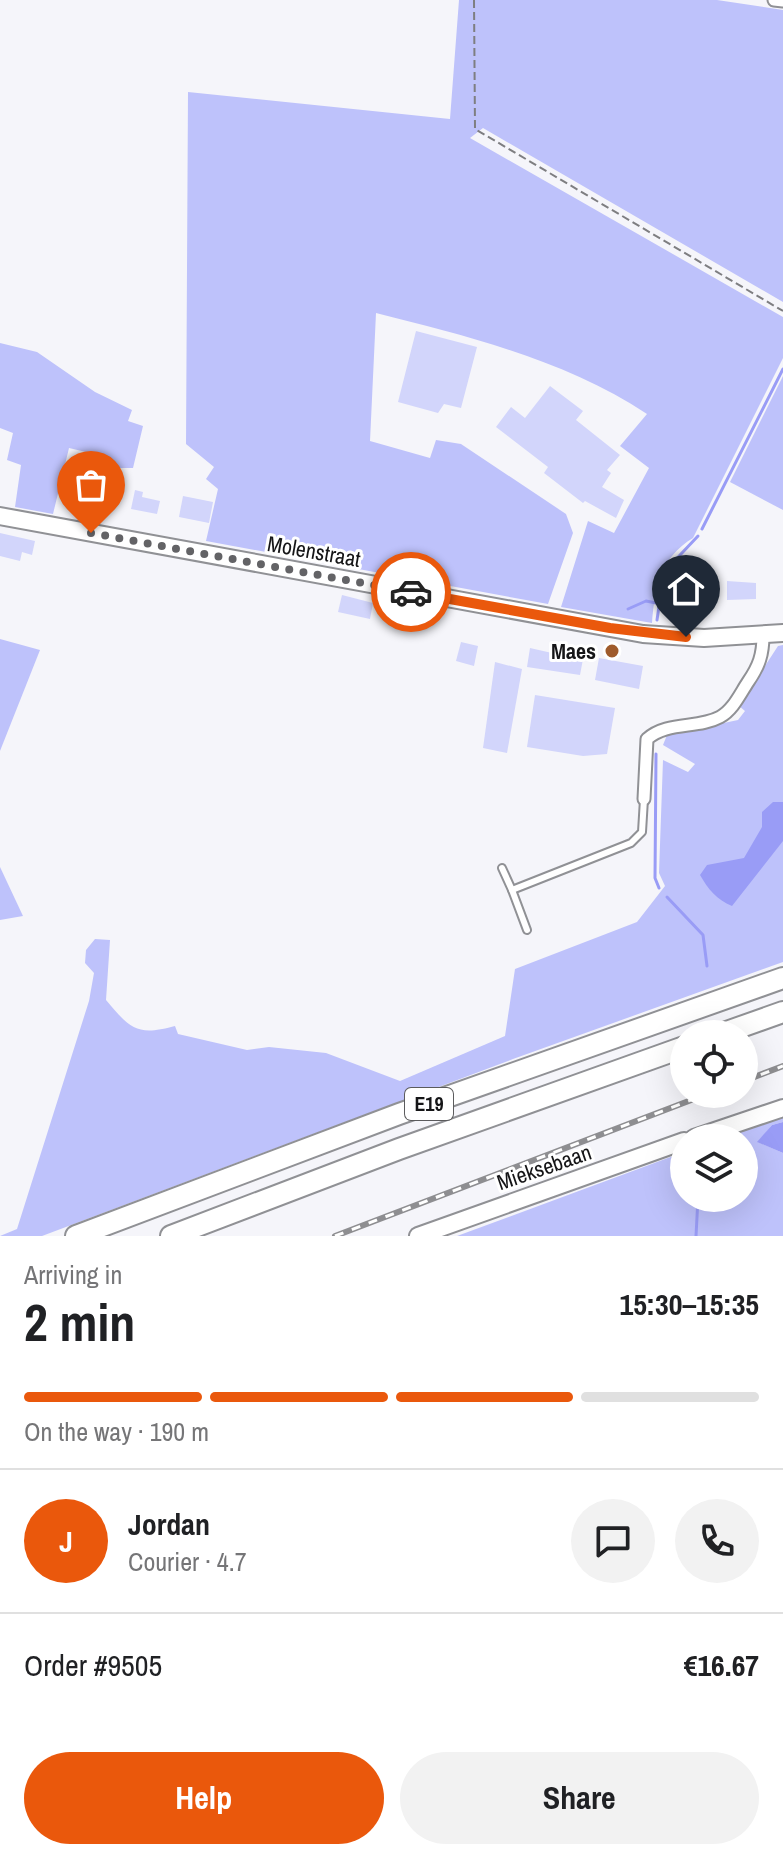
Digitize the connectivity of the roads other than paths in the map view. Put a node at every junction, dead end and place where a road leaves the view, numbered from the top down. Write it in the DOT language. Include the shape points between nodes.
graph roads {
  1 [pos="774,0"];
  2 [pos="783,1"];
  3 [pos="0,516"];
  4 [pos="783,633"];
  5 [pos="763,635"];
  6 [pos="644,799"];
  7 [pos="502,868"];
  8 [pos="512,890"];
  9 [pos="527,930"];
  10 [pos="783,978"];
  11 [pos="783,1012"];
  12 [pos="758,1021"];
  13 [pos="670,1052"];
  14 [pos="783,1108"];
  15 [pos="736,1124"];
  16 [pos="670,1146"];
  17 [pos="76,1236"];
  18 [pos="171,1236"];
  19 [pos="418,1236"];
  1 -- 2 [label="street"];
  3 -- 5 [label="main road, Molenstraat" via="643,634"];
  4 -- 5 [label="main road, Molenstraat"];
  5 -- 6 [label="street" via="759,667 728,710 647,739"];
  6 -- 8 [label="lane" via="642,832 631,843"];
  7 -- 8 [label="lane"];
  8 -- 9 [label="lane"];
  10 -- 17 [label="highway, E19"];
  11 -- 12 [label="highway"];
  13 -- 18 [label="highway, E19"];
  14 -- 15 [label="main road"];
  16 -- 19 [label="main road, Mieksebaan"];
}
